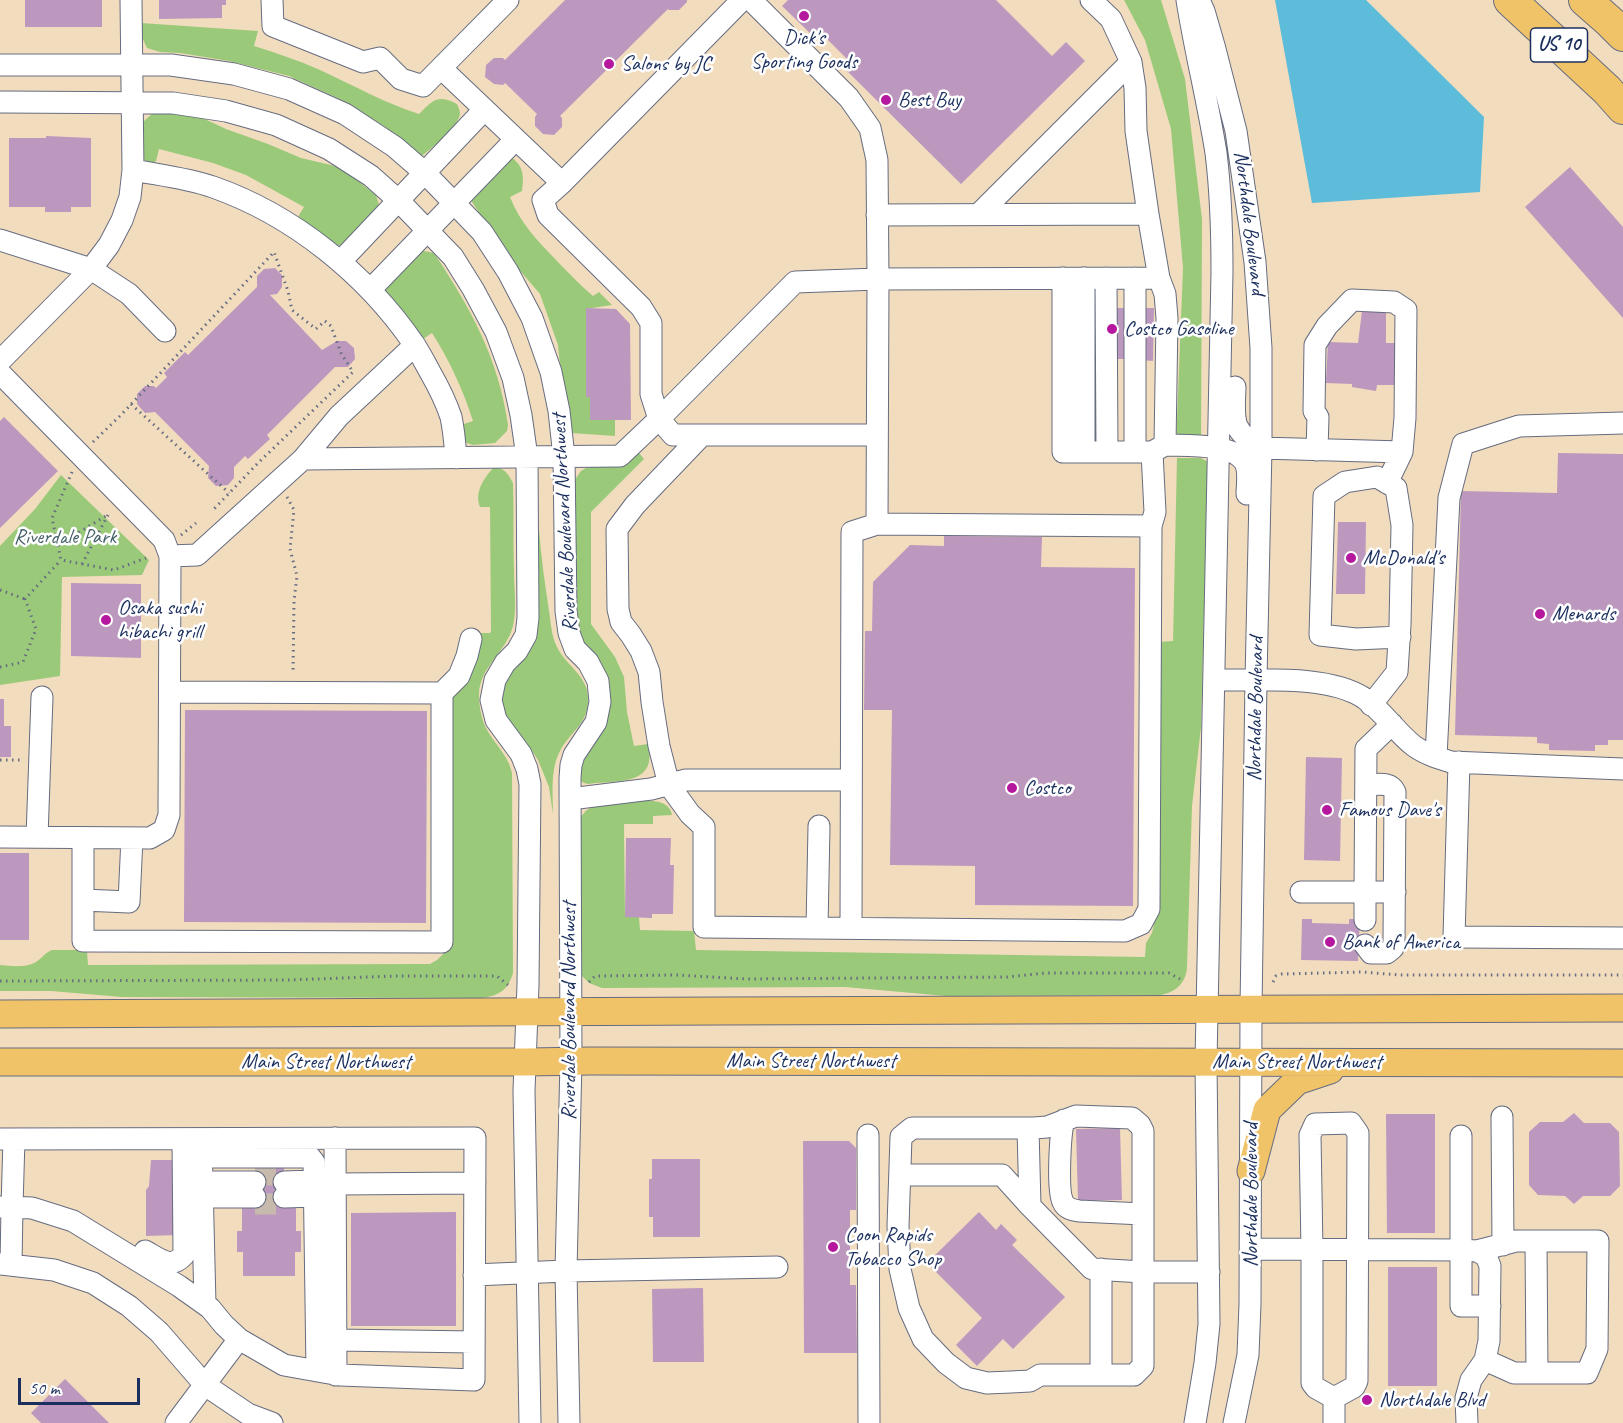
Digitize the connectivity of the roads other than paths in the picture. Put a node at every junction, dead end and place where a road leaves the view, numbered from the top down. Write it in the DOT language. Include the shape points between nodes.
graph roads {
  1 [pos="131,0"];
  2 [pos="272,0"];
  3 [pos="508,0"];
  4 [pos="742,0"];
  5 [pos="751,0"];
  6 [pos="1091,0"];
  7 [pos="1187,0"];
  8 [pos="1199,0"];
  9 [pos="1510,0"];
  10 [pos="1585,0"];
  11 [pos="1623,35"];
  12 [pos="1131,62"];
  13 [pos="0,65"];
  14 [pos="131,65"];
  15 [pos="441,68"];
  16 [pos="0,102"];
  17 [pos="132,103"];
  18 [pos="1618,103"];
  19 [pos="484,110"];
  20 [pos="515,140"];
  21 [pos="133,170"];
  22 [pos="425,173"];
  23 [pos="562,183"];
  24 [pos="399,201"];
  25 [pos="455,203"];
  26 [pos="979,214"];
  27 [pos="1148,214"];
  28 [pos="877,215"];
  29 [pos="428,231"];
  30 [pos="0,240"];
  31 [pos="340,262"];
  32 [pos="91,269"];
  33 [pos="1063,278"];
  34 [pos="1084,278"];
  35 [pos="1106,278"];
  36 [pos="1135,278"];
  37 [pos="1159,278"];
  38 [pos="878,279"];
  39 [pos="370,290"];
  40 [pos="165,331"];
  41 [pos="415,345"];
  42 [pos="1221,355"];
  43 [pos="0,361"];
  44 [pos="0,373"];
  45 [pos="658,420"];
  46 [pos="1623,423"];
  47 [pos="702,435"];
  48 [pos="878,435"];
  49 [pos="1220,447"];
  50 [pos="1261,448"];
  51 [pos="1151,450"];
  52 [pos="1317,450"];
  53 [pos="1074,452"];
  54 [pos="1107,452"];
  55 [pos="1402,452"];
  56 [pos="527,457"];
  57 [pos="564,457"];
  58 [pos="456,458"];
  59 [pos="303,459"];
  60 [pos="1387,483"];
  61 [pos="877,524"];
  62 [pos="1151,526"];
  63 [pos="175,546"];
  64 [pos="1258,563"];
  65 [pos="1390,638"];
  66 [pos="471,639"];
  67 [pos="1215,680"];
  68 [pos="1256,681"];
  69 [pos="170,692"];
  70 [pos="442,693"];
  71 [pos="42,697"];
  72 [pos="1371,705"];
  73 [pos="1392,724"];
  74 [pos="1436,757"];
  75 [pos="1459,762"];
  76 [pos="1623,769"];
  77 [pos="851,780"];
  78 [pos="669,785"];
  79 [pos="1366,785"];
  80 [pos="570,800"];
  81 [pos="819,826"];
  82 [pos="0,837"];
  83 [pos="37,837"];
  84 [pos="83,838"];
  85 [pos="132,838"];
  86 [pos="1301,892"];
  87 [pos="1365,892"];
  88 [pos="1395,892"];
  89 [pos="83,900"];
  90 [pos="1365,920"];
  91 [pos="817,928"];
  92 [pos="851,928"];
  93 [pos="1623,938"];
  94 [pos="1365,945"];
  95 [pos="1208,1008"];
  96 [pos="1251,1008"];
  97 [pos="1623,1008"];
  98 [pos="570,1012"];
  99 [pos="527,1013"];
  100 [pos="0,1014"];
  101 [pos="571,1061"];
  102 [pos="0,1062"];
  103 [pos="526,1062"];
  104 [pos="1206,1062"];
  105 [pos="1251,1062"];
  106 [pos="1352,1062"];
  107 [pos="1623,1063"];
  108 [pos="1502,1118"];
  109 [pos="1064,1120"];
  110 [pos="1028,1128"];
  111 [pos="868,1136"];
  112 [pos="1461,1136"];
  113 [pos="335,1138"];
  114 [pos="7,1139"];
  115 [pos="1251,1171"];
  116 [pos="200,1172"];
  117 [pos="901,1175"];
  118 [pos="336,1184"];
  119 [pos="475,1184"];
  120 [pos="314,1185"];
  121 [pos="1030,1206"];
  122 [pos="6,1207"];
  123 [pos="1143,1214"];
  124 [pos="100,1238"];
  125 [pos="1536,1241"];
  126 [pos="1503,1245"];
  127 [pos="1251,1250"];
  128 [pos="1312,1250"];
  129 [pos="1358,1250"];
  130 [pos="1470,1250"];
  131 [pos="5,1265"];
  132 [pos="777,1267"];
  133 [pos="1101,1269"];
  134 [pos="566,1271"];
  135 [pos="527,1272"];
  136 [pos="1143,1272"];
  137 [pos="1209,1272"];
  138 [pos="474,1275"];
  139 [pos="205,1304"];
  140 [pos="1490,1306"];
  141 [pos="239,1339"];
  142 [pos="336,1340"];
  143 [pos="474,1342"];
  144 [pos="1485,1360"];
  145 [pos="326,1373"];
  146 [pos="1538,1373"];
  147 [pos="1101,1375"];
  148 [pos="205,1385"];
  149 [pos="1334,1398"];
  150 [pos="176,1423"];
  151 [pos="272,1423"];
  152 [pos="530,1423"];
  153 [pos="569,1423"];
  154 [pos="869,1423"];
  155 [pos="1196,1423"];
  156 [pos="1234,1423"];
  157 [pos="1334,1423"];
  158 [pos="1467,1423"];
  1 -- 14 [label="street"];
  2 -- 15 [label="street" via="273,26 363,62 380,58 401,79 423,86"];
  3 -- 15 [label="street"];
  4 -- 23 [label="street"];
  5 -- 28 [label="street" via="849,98 870,128 877,160"];
  6 -- 12 [label="street" via="1111,19"];
  7 -- 42 [label="street, Northdale Boulevard" via="1220,188"];
  8 -- 50 [label="street, Northdale Boulevard" via="1236,131 1250,215 1261,348"];
  9 -- 18 [label="highway, US 10"];
  10 -- 11 [label="highway, US 10"];
  12 -- 26 [label="street"];
  12 -- 27 [label="street"];
  13 -- 14 [label="street, Riverdale Boulevard Northwest"];
  14 -- 17 [label="street"];
  14 -- 22 [label="street, Riverdale Boulevard Northwest" via="171,65 223,72 289,89 345,114 395,147"];
  15 -- 19 [label="street"];
  16 -- 17 [label="street, Riverdale Boulevard Northwest"];
  17 -- 21 [label="street"];
  17 -- 24 [label="street, Riverdale Boulevard Northwest" via="173,103 226,111 276,125 329,149 371,176"];
  19 -- 20 [label="street"];
  19 -- 22 [label="street"];
  20 -- 23 [label="street"];
  20 -- 25 [label="street"];
  21 -- 31 [label="street" via="213,187 263,209"];
  21 -- 32 [label="street" via="122,220"];
  22 -- 24 [label="street"];
  22 -- 25 [label="street, Riverdale Boulevard Northwest"];
  23 -- 45 [label="street" via="543,200 548,215 641,307 651,323 651,394"];
  24 -- 29 [label="street, Riverdale Boulevard Northwest"];
  24 -- 31 [label="street"];
  25 -- 29 [label="street"];
  25 -- 57 [label="street, Riverdale Boulevard Northwest" via="482,232 532,318 560,411"];
  26 -- 27 [label="street"];
  26 -- 28 [label="street"];
  27 -- 37 [label="street"];
  28 -- 38 [label="street"];
  29 -- 39 [label="street"];
  29 -- 56 [label="street, Riverdale Boulevard Northwest" via="453,257 496,332 513,378"];
  30 -- 32 [label="street"];
  31 -- 39 [label="street"];
  32 -- 40 [label="street" via="129,294"];
  32 -- 43 [label="street"];
  33 -- 34 [label="street"];
  33 -- 38 [label="street"];
  33 -- 53 [label="street"];
  34 -- 35 [label="street"];
  34 -- 53 [label="street"];
  35 -- 36 [label="street"];
  35 -- 54 [label="street"];
  36 -- 37 [label="street"];
  36 -- 51 [label="street"];
  37 -- 51 [label="street" via="1167,318"];
  38 -- 45 [label="street" via="795,282"];
  38 -- 48 [label="street"];
  39 -- 41 [label="street"];
  41 -- 58 [label="street" via="450,415"];
  41 -- 59 [label="street" via="339,416"];
  42 -- 49 [label="street, Northdale Boulevard"];
  42 -- 50 [label="street" via="1235,378 1237,427 1241,435"];
  44 -- 63 [label="street" via="164,540"];
  45 -- 47 [label="street" via="673,435"];
  45 -- 57 [label="street" via="620,456"];
  46 -- 74 [label="street" via="1519,426 1463,444 1449,498"];
  47 -- 48 [label="street"];
  47 -- 78 [label="street" via="634,505 617,529 618,609 621,622 650,672 659,746"];
  48 -- 61 [label="street"];
  49 -- 51 [label="street"];
  49 -- 64 [label="street" via="1238,456 1247,468 1247,542"];
  49 -- 67 [label="street, Northdale Boulevard"];
  50 -- 52 [label="street"];
  50 -- 64 [label="street, Northdale Boulevard"];
  51 -- 54 [label="street"];
  51 -- 62 [label="street" via="1155,512"];
  52 -- 55 [label="street"];
  52 -- 55 [label="street" via="1315,345 1352,300 1394,302 1406,310"];
  53 -- 54 [label="street"];
  55 -- 60 [label="street"];
  56 -- 57 [label="street"];
  56 -- 58 [label="street"];
  56 -- 99 [label="street, Riverdale Boulevard Northwest" via="526,635 495,680 491,700 496,720 521,754 530,784"];
  57 -- 80 [label="street, Riverdale Boulevard Northwest" via="569,633 575,649 598,681 600,702 596,722 574,755"];
  58 -- 59 [label="street"];
  59 -- 63 [label="street" via="197,555"];
  60 -- 65 [label="street" via="1396,488 1402,525 1402,573"];
  60 -- 65 [label="street" via="1377,477 1345,482 1324,496 1320,635"];
  61 -- 62 [label="street"];
  61 -- 77 [label="street" via="852,532"];
  62 -- 92 [label="street" via="1149,909 1141,924 1125,932"];
  63 -- 69 [label="street"];
  64 -- 68 [label="street, Northdale Boulevard"];
  65 -- 72 [label="street" via="1397,672"];
  66 -- 70 [label="street" via="459,676"];
  67 -- 68 [label="street"];
  67 -- 95 [label="street, Northdale Boulevard"];
  68 -- 72 [label="street" via="1320,682 1342,687"];
  68 -- 96 [label="street, Northdale Boulevard"];
  69 -- 70 [label="street"];
  69 -- 85 [label="street" via="169,815 164,830 150,838"];
  70 -- 89 [label="street" via="442,942 83,941"];
  71 -- 83 [label="street"];
  72 -- 73 [label="street"];
  73 -- 74 [label="street" via="1413,745"];
  73 -- 79 [label="street" via="1366,749"];
  74 -- 75 [label="street"];
  75 -- 76 [label="street"];
  75 -- 93 [label="street" via="1454,937"];
  77 -- 78 [label="street" via="686,780"];
  77 -- 92 [label="street"];
  78 -- 80 [label="street"];
  78 -- 91 [label="street" via="704,827 704,927"];
  79 -- 87 [label="street"];
  79 -- 88 [label="street" via="1388,785 1395,792"];
  80 -- 98 [label="street, Riverdale Boulevard Northwest"];
  81 -- 91 [label="street"];
  82 -- 83 [label="street"];
  83 -- 84 [label="street"];
  84 -- 85 [label="street"];
  84 -- 89 [label="street"];
  85 -- 89 [label="street" via="129,902"];
  86 -- 87 [label="street"];
  87 -- 88 [label="street"];
  87 -- 90 [label="street"];
  88 -- 94 [label="street" via="1393,948 1387,953 1371,953"];
  91 -- 92 [label="street"];
  95 -- 96 [label="main road"];
  95 -- 98 [label="main road"];
  95 -- 104 [label="street, Northdale Boulevard"];
  96 -- 97 [label="main road"];
  96 -- 105 [label="street, Northdale Boulevard"];
  98 -- 99 [label="main road"];
  98 -- 101 [label="street, Riverdale Boulevard Northwest"];
  99 -- 100 [label="main road"];
  99 -- 103 [label="street, Riverdale Boulevard Northwest"];
  101 -- 103 [label="main road, Main Street Northwest"];
  101 -- 104 [label="main road, Main Street Northwest"];
  101 -- 134 [label="street, Riverdale Boulevard Northwest"];
  102 -- 103 [label="main road, Main Street Northwest"];
  103 -- 135 [label="street, Riverdale Boulevard Northwest"];
  104 -- 105 [label="main road, Main Street Northwest"];
  104 -- 137 [label="street, Northdale Boulevard"];
  105 -- 106 [label="main road, Main Street Northwest"];
  105 -- 115 [label="street, Northdale Boulevard"];
  106 -- 107 [label="main road, Main Street Northwest"];
  106 -- 115 [label="main road" via="1297,1081 1267,1110"];
  108 -- 126 [label="street"];
  109 -- 110 [label="street" via="1047,1127"];
  109 -- 123 [label="street" via="1063,1203 1079,1211"];
  109 -- 123 [label="street" via="1076,1116 1125,1117 1140,1125"];
  110 -- 117 [label="street" via="912,1128 901,1137"];
  110 -- 121 [label="street"];
  111 -- 154 [label="street"];
  112 -- 130 [label="street"];
  113 -- 116 [label="street"];
  113 -- 118 [label="street"];
  113 -- 119 [label="street" via="475,1138"];
  114 -- 116 [label="street"];
  114 -- 122 [label="street"];
  115 -- 127 [label="street, Northdale Boulevard"];
  116 -- 116 [label="street" via="255,1186"];
  116 -- 120 [label="street" via="310,1157 314,1162"];
  116 -- 124 [label="street" via="184,1255 178,1261 165,1262 122,1238"];
  116 -- 139 [label="street"];
  117 -- 121 [label="street" via="1002,1175"];
  117 -- 147 [label="street" via="900,1269 909,1308 923,1339 946,1364 966,1378 987,1383 1030,1381 1040,1375"];
  118 -- 119 [label="street"];
  118 -- 142 [label="street"];
  119 -- 138 [label="street"];
  120 -- 120 [label="street" via="284,1185"];
  120 -- 145 [label="street"];
  121 -- 133 [label="street" via="1092,1269"];
  122 -- 124 [label="street" via="32,1208 73,1221"];
  122 -- 131 [label="street"];
  123 -- 136 [label="street"];
  124 -- 139 [label="street"];
  125 -- 126 [label="street"];
  125 -- 146 [label="street"];
  125 -- 146 [label="street" via="1598,1241 1597,1349 1587,1373"];
  126 -- 130 [label="street"];
  127 -- 128 [label="street"];
  127 -- 156 [label="street, Northdale Boulevard" via="1248,1355"];
  128 -- 129 [label="street"];
  128 -- 129 [label="street" via="1310,1136 1316,1124 1351,1123 1358,1133"];
  128 -- 149 [label="street" via="1312,1383"];
  129 -- 130 [label="street"];
  129 -- 149 [label="street" via="1357,1381 1354,1387"];
  130 -- 140 [label="street" via="1486,1256 1490,1266"];
  130 -- 140 [label="street" via="1461,1306"];
  131 -- 148 [label="street" via="54,1270 93,1283 159,1332"];
  132 -- 134 [label="street"];
  133 -- 136 [label="street"];
  133 -- 147 [label="street"];
  134 -- 135 [label="street"];
  134 -- 153 [label="street, Riverdale Boulevard Northwest"];
  135 -- 138 [label="street"];
  135 -- 152 [label="street, Riverdale Boulevard Northwest"];
  136 -- 137 [label="street"];
  136 -- 147 [label="street" via="1143,1366 1134,1374"];
  137 -- 155 [label="street, Northdale Boulevard" via="1209,1324"];
  138 -- 143 [label="street"];
  139 -- 141 [label="street"];
  140 -- 144 [label="street"];
  141 -- 145 [label="street" via="284,1365"];
  141 -- 148 [label="street"];
  142 -- 143 [label="street"];
  142 -- 145 [label="street"];
  143 -- 145 [label="street" via="474,1380"];
  144 -- 146 [label="street" via="1514,1373"];
  144 -- 158 [label="street" via="1471,1380 1466,1398"];
  148 -- 150 [label="street"];
  148 -- 151 [label="street" via="248,1414"];
  149 -- 157 [label="street"];
}
